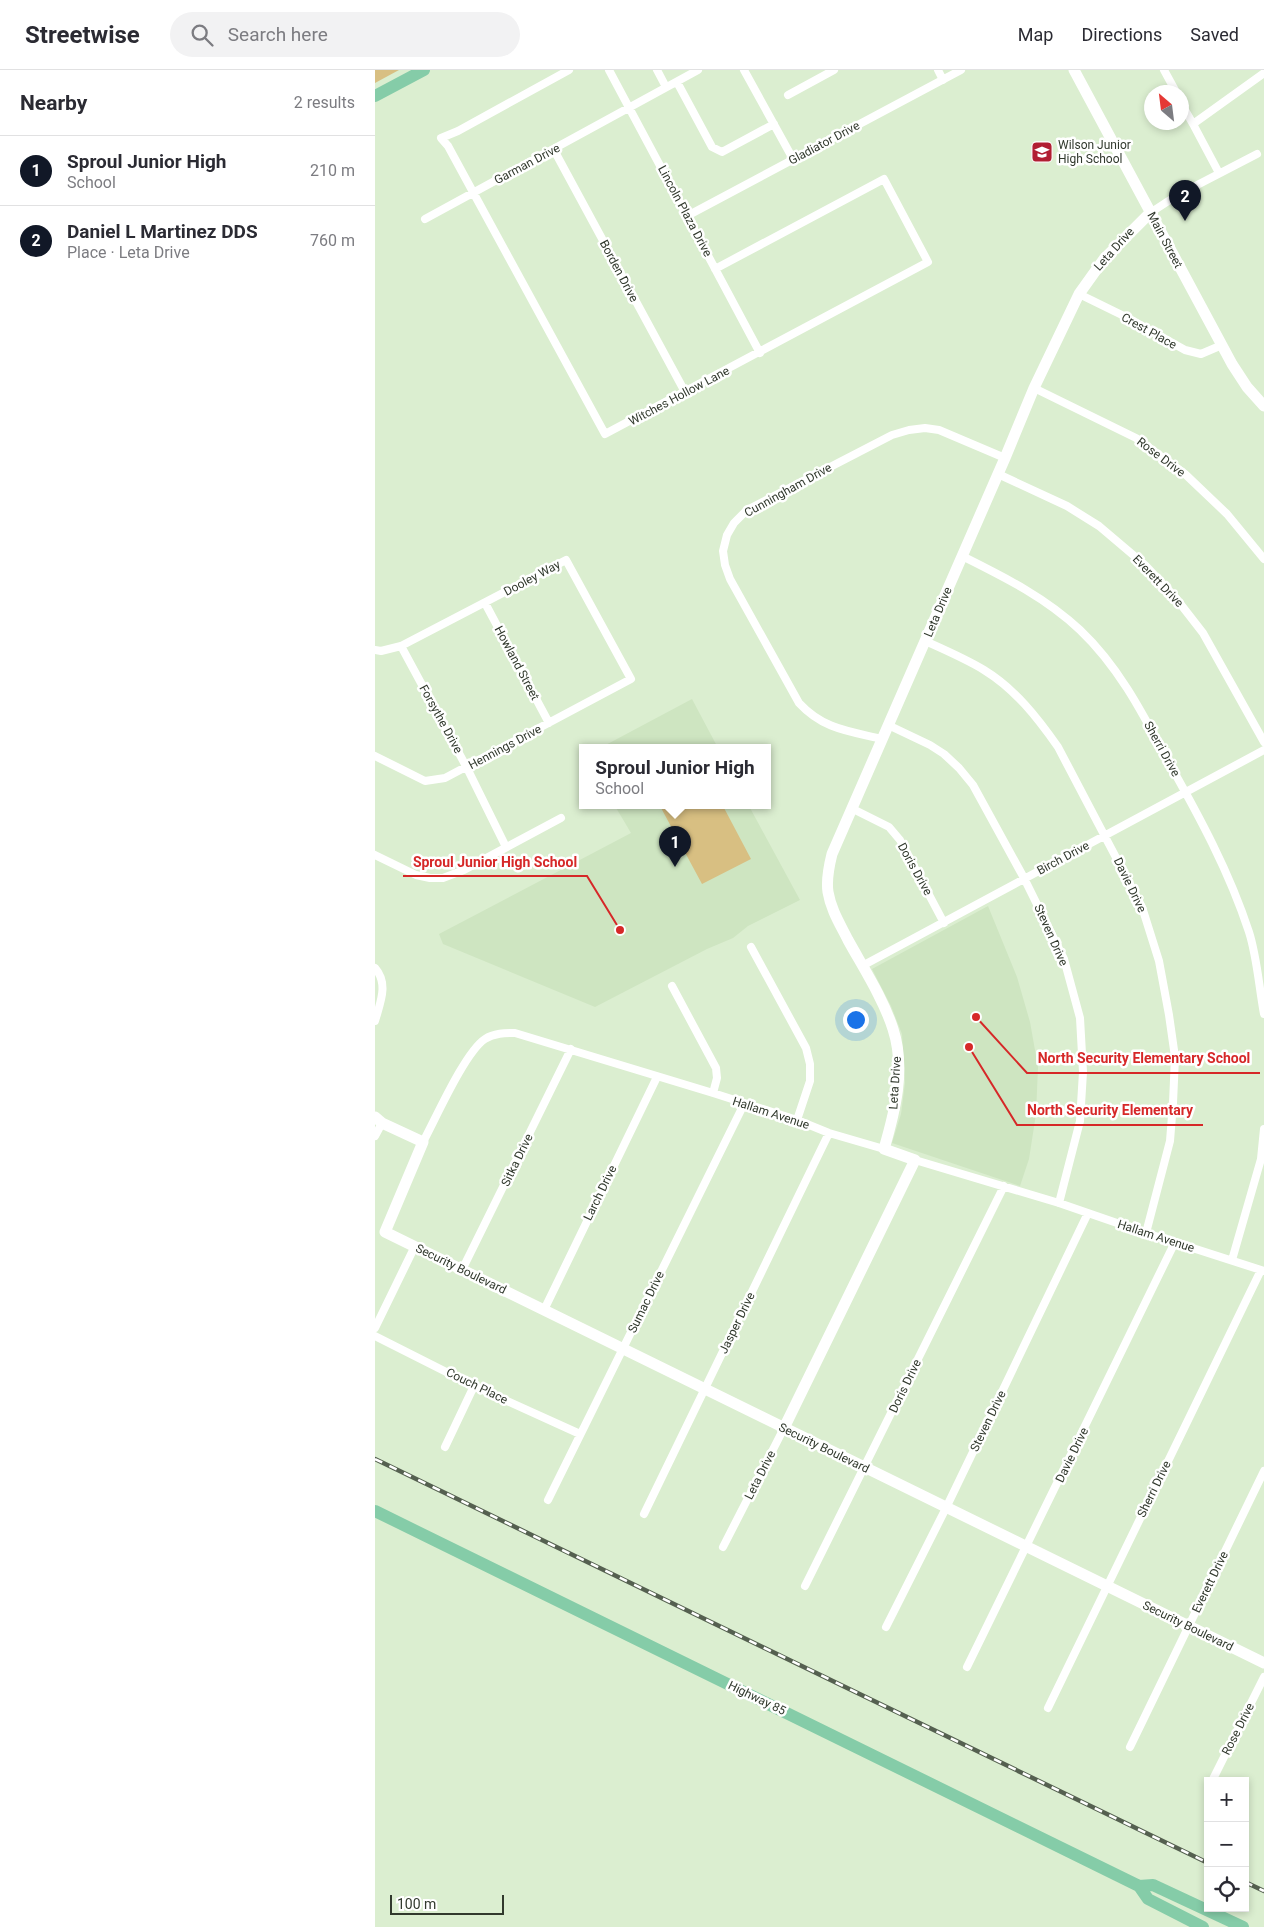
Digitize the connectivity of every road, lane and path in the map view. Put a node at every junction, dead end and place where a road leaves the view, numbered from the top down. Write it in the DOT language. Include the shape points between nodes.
graph roads {
  1 [pos="424,70"];
  2 [pos="569,70"];
  3 [pos="609,70"];
  4 [pos="657,70"];
  5 [pos="698,70"];
  6 [pos="745,70"];
  7 [pos="835,70"];
  8 [pos="938,70"];
  9 [pos="961,70"];
  10 [pos="1074,70"];
  11 [pos="1164,70"];
  12 [pos="1264,73"];
  13 [pos="943,80"];
  14 [pos="677,82"];
  15 [pos="1172,85"];
  16 [pos="666,87"];
  17 [pos="788,95"];
  18 [pos="375,96"];
  19 [pos="629,108"];
  20 [pos="1189,117"];
  21 [pos="774,124"];
  22 [pos="1193,124"];
  23 [pos="554,150"];
  24 [pos="1257,154"];
  25 [pos="793,159"];
  26 [pos="1219,173"];
  27 [pos="473,192"];
  28 [pos="1150,213"];
  29 [pos="687,216"];
  30 [pos="425,219"];
  31 [pos="715,268"];
  32 [pos="1079,294"];
  33 [pos="1222,345"];
  34 [pos="760,353"];
  35 [pos="1034,388"];
  36 [pos="685,392"];
  37 [pos="1264,406"];
  38 [pos="1005,458"];
  39 [pos="998,474"];
  40 [pos="962,556"];
  41 [pos="1264,559"];
  42 [pos="485,603"];
  43 [pos="925,641"];
  44 [pos="401,646"];
  45 [pos="375,650"];
  46 [pos="631,680"];
  47 [pos="549,723"];
  48 [pos="888,725"];
  49 [pos="882,739"];
  50 [pos="1264,742"];
  51 [pos="1264,750"];
  52 [pos="375,756"];
  53 [pos="467,768"];
  54 [pos="1186,793"];
  55 [pos="851,808"];
  56 [pos="561,818"];
  57 [pos="1106,835"];
  58 [pos="506,847"];
  59 [pos="375,855"];
  60 [pos="1024,878"];
  61 [pos="944,923"];
  62 [pos="751,947"];
  63 [pos="862,966"];
  64 [pos="375,968"];
  65 [pos="672,986"];
  66 [pos="1264,1014"];
  67 [pos="375,1021"];
  68 [pos="571,1049"];
  69 [pos="657,1077"];
  70 [pos="713,1093"];
  71 [pos="744,1104"];
  72 [pos="378,1120"];
  73 [pos="797,1120"];
  74 [pos="1264,1129"];
  75 [pos="829,1133"];
  76 [pos="375,1136"];
  77 [pos="423,1142"];
  78 [pos="884,1149"];
  79 [pos="915,1160"];
  80 [pos="1003,1186"];
  81 [pos="1059,1202"];
  82 [pos="1088,1213"];
  83 [pos="385,1232"];
  84 [pos="1145,1233"];
  85 [pos="1175,1242"];
  86 [pos="415,1246"];
  87 [pos="1232,1260"];
  88 [pos="462,1270"];
  89 [pos="1262,1270"];
  90 [pos="544,1310"];
  91 [pos="375,1328"];
  92 [pos="375,1336"];
  93 [pos="623,1349"];
  94 [pos="474,1386"];
  95 [pos="705,1389"];
  96 [pos="784,1428"];
  97 [pos="580,1434"];
  98 [pos="445,1447"];
  99 [pos="865,1468"];
  100 [pos="1264,1471"];
  101 [pos="548,1500"];
  102 [pos="946,1508"];
  103 [pos="375,1512"];
  104 [pos="645,1514"];
  105 [pos="723,1547"];
  106 [pos="1027,1547"];
  107 [pos="805,1586"];
  108 [pos="1107,1586"];
  109 [pos="1189,1626"];
  110 [pos="886,1627"];
  111 [pos="1264,1663"];
  112 [pos="967,1667"];
  113 [pos="1264,1677"];
  114 [pos="1048,1708"];
  115 [pos="1130,1747"];
  116 [pos="1214,1777"];
  117 [pos="1139,1886"];
  118 [pos="1203,1927"];
  119 [pos="1243,1927"];
  1 -- 18 [label="main road"];
  2 -- 27 [label="street, Witches Hollow Lane" via="441,138"];
  3 -- 19 [label="street, Lincoln Plaza Drive"];
  4 -- 16 [label="street"];
  5 -- 14 [label="street, Garman Drive"];
  6 -- 21 [label="street"];
  7 -- 17 [label="street"];
  8 -- 13 [label="street"];
  9 -- 13 [label="street, Gladiator Drive"];
  10 -- 28 [label="street, Main Street"];
  11 -- 15 [label="street"];
  12 -- 22 [label="street"];
  13 -- 25 [label="street, Gladiator Drive"];
  14 -- 16 [label="street, Garman Drive"];
  14 -- 21 [label="street" via="712,147 722,152"];
  16 -- 19 [label="street, Garman Drive"];
  19 -- 23 [label="street, Garman Drive"];
  19 -- 29 [label="street, Lincoln Plaza Drive"];
  20 -- 22 [label="street"];
  21 -- 25 [label="street"];
  22 -- 26 [label="street"];
  23 -- 27 [label="street, Garman Drive"];
  23 -- 36 [label="street, Borden Drive"];
  24 -- 26 [label="street, Leta Drive"];
  25 -- 29 [label="street, Gladiator Drive"];
  26 -- 28 [label="street, Leta Drive"];
  27 -- 30 [label="street, Garman Drive"];
  27 -- 36 [label="street, Witches Hollow Lane" via="605,434"];
  28 -- 32 [label="street, Leta Drive" via="1104,258"];
  28 -- 33 [label="street, Main Street"];
  29 -- 31 [label="street, Lincoln Plaza Drive"];
  31 -- 34 [label="street, Lincoln Plaza Drive"];
  31 -- 34 [label="street, Witches Hollow Lane" via="884,179 902,212 928,262"];
  32 -- 33 [label="street, Crest Place" via="1185,350 1201,354"];
  32 -- 35 [label="street, Leta Drive"];
  33 -- 37 [label="street, Main Street" via="1243,382"];
  34 -- 36 [label="street, Witches Hollow Lane"];
  35 -- 38 [label="street, Leta Drive"];
  35 -- 41 [label="street, Rose Drive" via="1136,438 1185,474 1227,514"];
  38 -- 39 [label="street, Leta Drive"];
  38 -- 49 [label="street, Cunningham Drive" via="939,430 925,428 892,435 747,510 727,535 723,550 730,579 799,703 810,714 838,729"];
  39 -- 40 [label="street, Leta Drive"];
  39 -- 50 [label="street, Everett Drive" via="1067,506 1091,521 1145,565 1203,633"];
  40 -- 43 [label="street, Leta Drive"];
  40 -- 54 [label="street, Sherri Drive" via="1018,584 1080,630 1127,685"];
  42 -- 44 [label="street, Dooley Way"];
  42 -- 46 [label="street, Dooley Way" via="566,560"];
  42 -- 47 [label="street, Howland Street"];
  43 -- 48 [label="street, Leta Drive"];
  43 -- 57 [label="street, Davie Drive" via="984,670 1021,699 1058,746"];
  44 -- 45 [label="street, Dooley Way"];
  44 -- 53 [label="street, Forsythe Drive"];
  46 -- 47 [label="street, Hennings Drive"];
  47 -- 53 [label="street, Hennings Drive"];
  48 -- 49 [label="street, Leta Drive"];
  48 -- 60 [label="street, Steven Drive" via="930,745 959,768 973,785"];
  49 -- 55 [label="street, Leta Drive"];
  51 -- 54 [label="street, Birch Drive"];
  52 -- 53 [label="street, Hennings Drive" via="425,781 445,778"];
  53 -- 58 [label="street, Forsythe Drive"];
  54 -- 57 [label="street, Birch Drive"];
  54 -- 66 [label="street, Sherri Drive" via="1227,871 1249,934"];
  55 -- 61 [label="street, Doris Drive" via="889,827 900,840"];
  55 -- 63 [label="street, Leta Drive" via="832,854 827,890 832,910"];
  56 -- 58 [label="street"];
  57 -- 60 [label="street, Birch Drive"];
  57 -- 84 [label="street, Davie Drive" via="1142,907 1159,961 1175,1057 1170,1142"];
  58 -- 59 [label="street" via="443,878 416,875"];
  60 -- 61 [label="street, Birch Drive"];
  60 -- 81 [label="street, Steven Drive" via="1064,959 1080,1018 1083,1072 1080,1121"];
  61 -- 63 [label="street, Birch Drive"];
  62 -- 73 [label="street" via="806,1048 810,1081"];
  63 -- 78 [label="street, Leta Drive" via="887,1014 897,1049 897,1090"];
  64 -- 67 [label="street" via="383,979 383,994"];
  65 -- 70 [label="street" via="716,1068"];
  68 -- 69 [label="street, Hallam Avenue"];
  68 -- 77 [label="street, Hallam Avenue" via="515,1033 498,1033 485,1038 471,1051"];
  68 -- 88 [label="street, Sitka Drive"];
  69 -- 70 [label="street, Hallam Avenue"];
  69 -- 90 [label="street, Larch Drive"];
  70 -- 71 [label="street, Hallam Avenue"];
  71 -- 73 [label="street, Hallam Avenue"];
  71 -- 93 [label="street, Sumac Drive"];
  72 -- 76 [label="street"];
  72 -- 77 [label="street"];
  73 -- 75 [label="street, Hallam Avenue"];
  74 -- 87 [label="street" via="1261,1159"];
  75 -- 78 [label="street, Hallam Avenue"];
  75 -- 95 [label="street, Jasper Drive"];
  77 -- 83 [label="street, Hallam Avenue"];
  78 -- 79 [label="street, Hallam Avenue"];
  79 -- 80 [label="street, Hallam Avenue"];
  79 -- 96 [label="street, Leta Drive"];
  80 -- 81 [label="street, Hallam Avenue"];
  80 -- 99 [label="street, Doris Drive"];
  81 -- 82 [label="street, Hallam Avenue"];
  82 -- 84 [label="street, Hallam Avenue"];
  82 -- 102 [label="street, Steven Drive"];
  83 -- 86 [label="street, Security Boulevard"];
  84 -- 85 [label="street, Hallam Avenue"];
  85 -- 87 [label="street, Hallam Avenue"];
  85 -- 106 [label="street, Davie Drive"];
  86 -- 88 [label="street, Security Boulevard"];
  86 -- 91 [label="street"];
  87 -- 89 [label="street, Hallam Avenue"];
  88 -- 90 [label="street, Security Boulevard"];
  89 -- 108 [label="street, Sherri Drive"];
  90 -- 93 [label="street, Security Boulevard"];
  92 -- 94 [label="street, Couch Place"];
  93 -- 95 [label="street, Security Boulevard"];
  93 -- 97 [label="street, Sumac Drive"];
  94 -- 97 [label="street, Couch Place"];
  94 -- 98 [label="street"];
  95 -- 96 [label="street, Security Boulevard"];
  95 -- 104 [label="street, Jasper Drive"];
  96 -- 99 [label="street, Security Boulevard"];
  96 -- 105 [label="street, Leta Drive"];
  97 -- 101 [label="street, Sumac Drive"];
  99 -- 102 [label="street, Security Boulevard"];
  99 -- 107 [label="street, Doris Drive"];
  100 -- 109 [label="street, Everett Drive"];
  102 -- 106 [label="street, Security Boulevard"];
  102 -- 110 [label="street, Steven Drive"];
  103 -- 117 [label="main road, Highway 85"];
  106 -- 108 [label="street, Security Boulevard"];
  106 -- 112 [label="street, Davie Drive"];
  108 -- 109 [label="street, Security Boulevard"];
  108 -- 114 [label="street, Sherri Drive"];
  109 -- 111 [label="street, Security Boulevard"];
  109 -- 115 [label="street, Everett Drive"];
  113 -- 116 [label="street, Rose Drive"];
  117 -- 118 [label="main road, Highway 85" via="1149,1899"];
  117 -- 119 [label="main road, Highway 85" via="1153,1884"];
}
